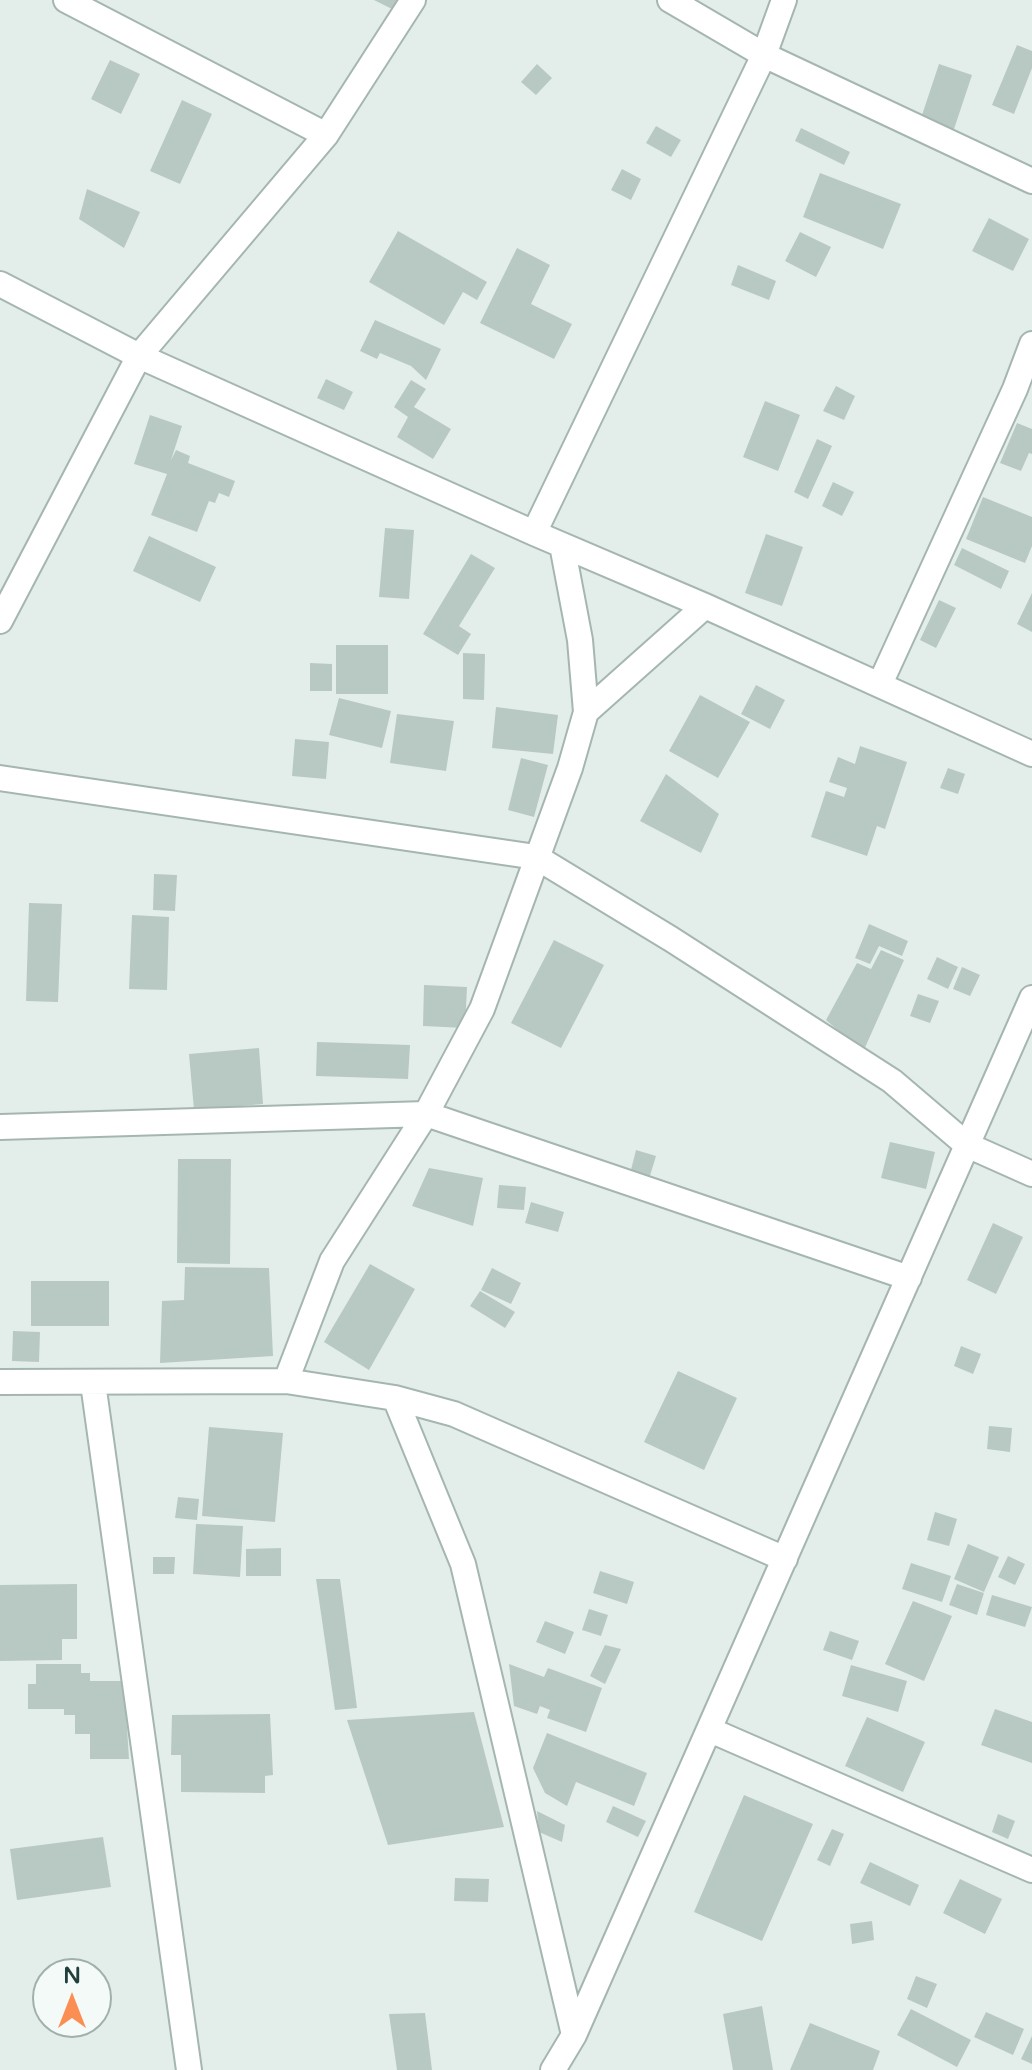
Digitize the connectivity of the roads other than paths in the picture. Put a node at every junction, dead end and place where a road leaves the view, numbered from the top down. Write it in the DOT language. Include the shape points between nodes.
graph roads {
  1 [pos="66,0"];
  2 [pos="413,0"];
  3 [pos="670,0"];
  4 [pos="784,0"];
  5 [pos="764,55"];
  6 [pos="326,135"];
  7 [pos="1032,181"];
  8 [pos="0,284"];
  9 [pos="1032,344"];
  10 [pos="139,356"];
  11 [pos="1024,393"];
  12 [pos="534,533"];
  13 [pos="562,545"];
  14 [pos="705,606"];
  15 [pos="0,621"];
  16 [pos="880,684"];
  17 [pos="586,712"];
  18 [pos="1032,754"];
  19 [pos="0,778"];
  20 [pos="536,857"];
  21 [pos="1032,998"];
  22 [pos="426,1114"];
  23 [pos="0,1127"];
  24 [pos="967,1145"];
  25 [pos="1032,1174"];
  26 [pos="909,1278"];
  27 [pos="286,1381"];
  28 [pos="0,1382"];
  29 [pos="93,1383"];
  30 [pos="395,1398"];
  31 [pos="785,1559"];
  32 [pos="710,1730"];
  33 [pos="1032,1870"];
  34 [pos="574,2035"];
  35 [pos="189,2070"];
  36 [pos="553,2070"];
  1 -- 6 [label="street"];
  2 -- 6 [label="street"];
  3 -- 5 [label="street"];
  4 -- 5 [label="street"];
  5 -- 7 [label="street"];
  5 -- 12 [label="street"];
  6 -- 10 [label="street"];
  8 -- 10 [label="street"];
  9 -- 11 [label="street"];
  10 -- 12 [label="street"];
  10 -- 15 [label="street"];
  11 -- 16 [label="street"];
  12 -- 13 [label="street"];
  13 -- 14 [label="street"];
  13 -- 17 [label="street" via="580,640"];
  14 -- 16 [label="street"];
  14 -- 17 [label="street"];
  16 -- 18 [label="street"];
  17 -- 20 [label="street"];
  19 -- 20 [label="street"];
  20 -- 22 [label="street" via="482,1009"];
  20 -- 24 [label="street" via="892,1081"];
  21 -- 24 [label="street"];
  22 -- 23 [label="street"];
  22 -- 26 [label="street"];
  22 -- 27 [label="street" via="332,1261"];
  24 -- 25 [label="street"];
  24 -- 26 [label="street"];
  26 -- 31 [label="street"];
  27 -- 29 [label="street"];
  27 -- 30 [label="street"];
  28 -- 29 [label="street"];
  29 -- 35 [label="street"];
  30 -- 31 [label="street" via="454,1414"];
  30 -- 34 [label="street" via="463,1564"];
  31 -- 32 [label="street"];
  32 -- 33 [label="street"];
  32 -- 34 [label="street"];
  34 -- 36 [label="street"];
}
